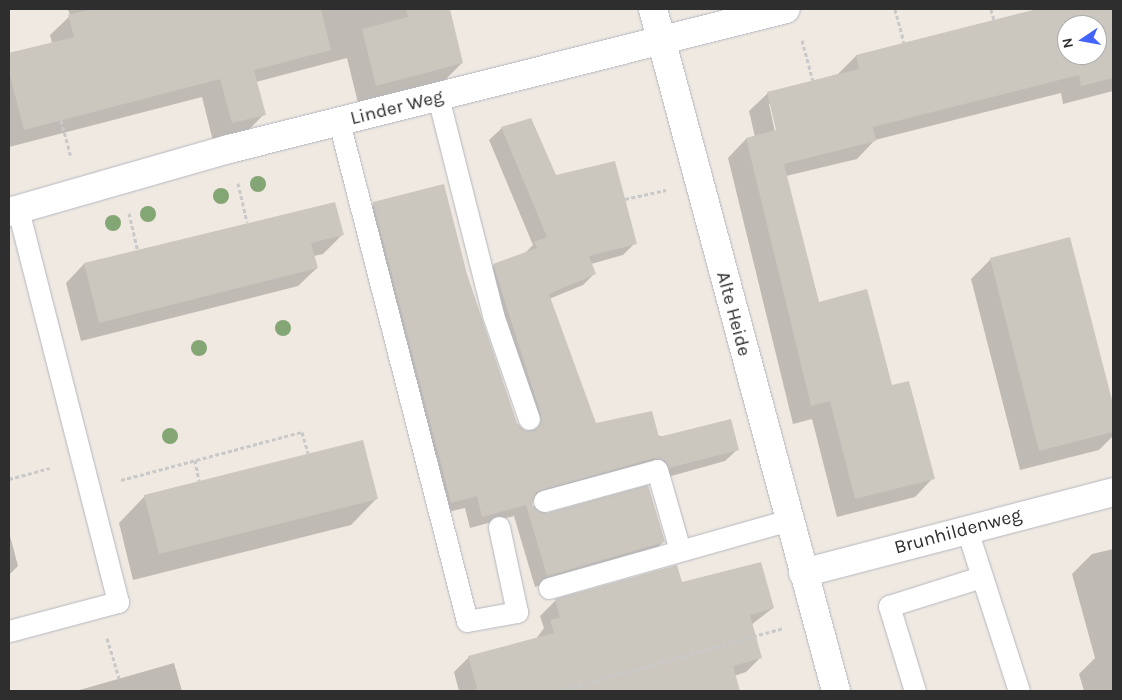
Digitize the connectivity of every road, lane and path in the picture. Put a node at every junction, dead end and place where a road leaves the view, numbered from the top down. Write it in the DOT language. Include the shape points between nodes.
graph roads {
  1 [pos="653,9"];
  2 [pos="786,9"];
  3 [pos="895,9"];
  4 [pos="991,9"];
  5 [pos="994,20"];
  6 [pos="801,36"];
  7 [pos="662,41"];
  8 [pos="904,43"];
  9 [pos="813,81"];
  10 [pos="438,97"];
  11 [pos="340,122"];
  12 [pos="697,182"];
  13 [pos="625,199"];
  14 [pos="13,210"];
  15 [pos="529,419"];
  16 [pos="308,453"];
  17 [pos="82,459"];
  18 [pos="195,460"];
  19 [pos="9,478"];
  20 [pos="199,481"];
  21 [pos="89,488"];
  22 [pos="1113,492"];
  23 [pos="544,501"];
  24 [pos="789,520"];
  25 [pos="499,527"];
  26 [pos="968,530"];
  27 [pos="680,550"];
  28 [pos="803,573"];
  29 [pos="981,577"];
  30 [pos="549,588"];
  31 [pos="98,608"];
  32 [pos="815,619"];
  33 [pos="9,631"];
  34 [pos="119,678"];
  35 [pos="558,691"];
  36 [pos="836,691"];
  37 [pos="915,691"];
  38 [pos="1019,691"];
  1 -- 7 [label="street, Alte Heide"];
  2 -- 7 [label="street, Linder Weg"];
  3 -- 8 [label="path"];
  4 -- 5 [label="path"];
  6 -- 9 [label="path"];
  7 -- 10 [label="street, Linder Weg"];
  7 -- 12 [label="street, Alte Heide"];
  10 -- 11 [label="street, Linder Weg"];
  10 -- 15 [label="lane" via="493,315"];
  11 -- 14 [label="street, Linder Weg"];
  11 -- 25 [label="lane" via="467,622 517,612"];
  12 -- 13 [label="path"];
  12 -- 24 [label="street, Alte Heide"];
  14 -- 17 [label="lane"];
  16 -- 18 [label="path" via="302,432"];
  17 -- 19 [label="path"];
  17 -- 21 [label="lane"];
  18 -- 20 [label="path"];
  18 -- 21 [label="path"];
  21 -- 31 [label="lane" via="118,602"];
  22 -- 26 [label="street, Brunhildenweg"];
  23 -- 27 [label="lane" via="657,470"];
  24 -- 27 [label="lane"];
  24 -- 28 [label="street, Alte Heide"];
  26 -- 28 [label="street, Brunhildenweg"];
  26 -- 29 [label="lane"];
  27 -- 30 [label="lane"];
  28 -- 32 [label="street, Alte Heide"];
  29 -- 37 [label="lane" via="889,606"];
  29 -- 38 [label="lane"];
  31 -- 33 [label="lane"];
  31 -- 34 [label="path"];
  32 -- 35 [label="path"];
  32 -- 36 [label="street, Alte Heide"];
}
